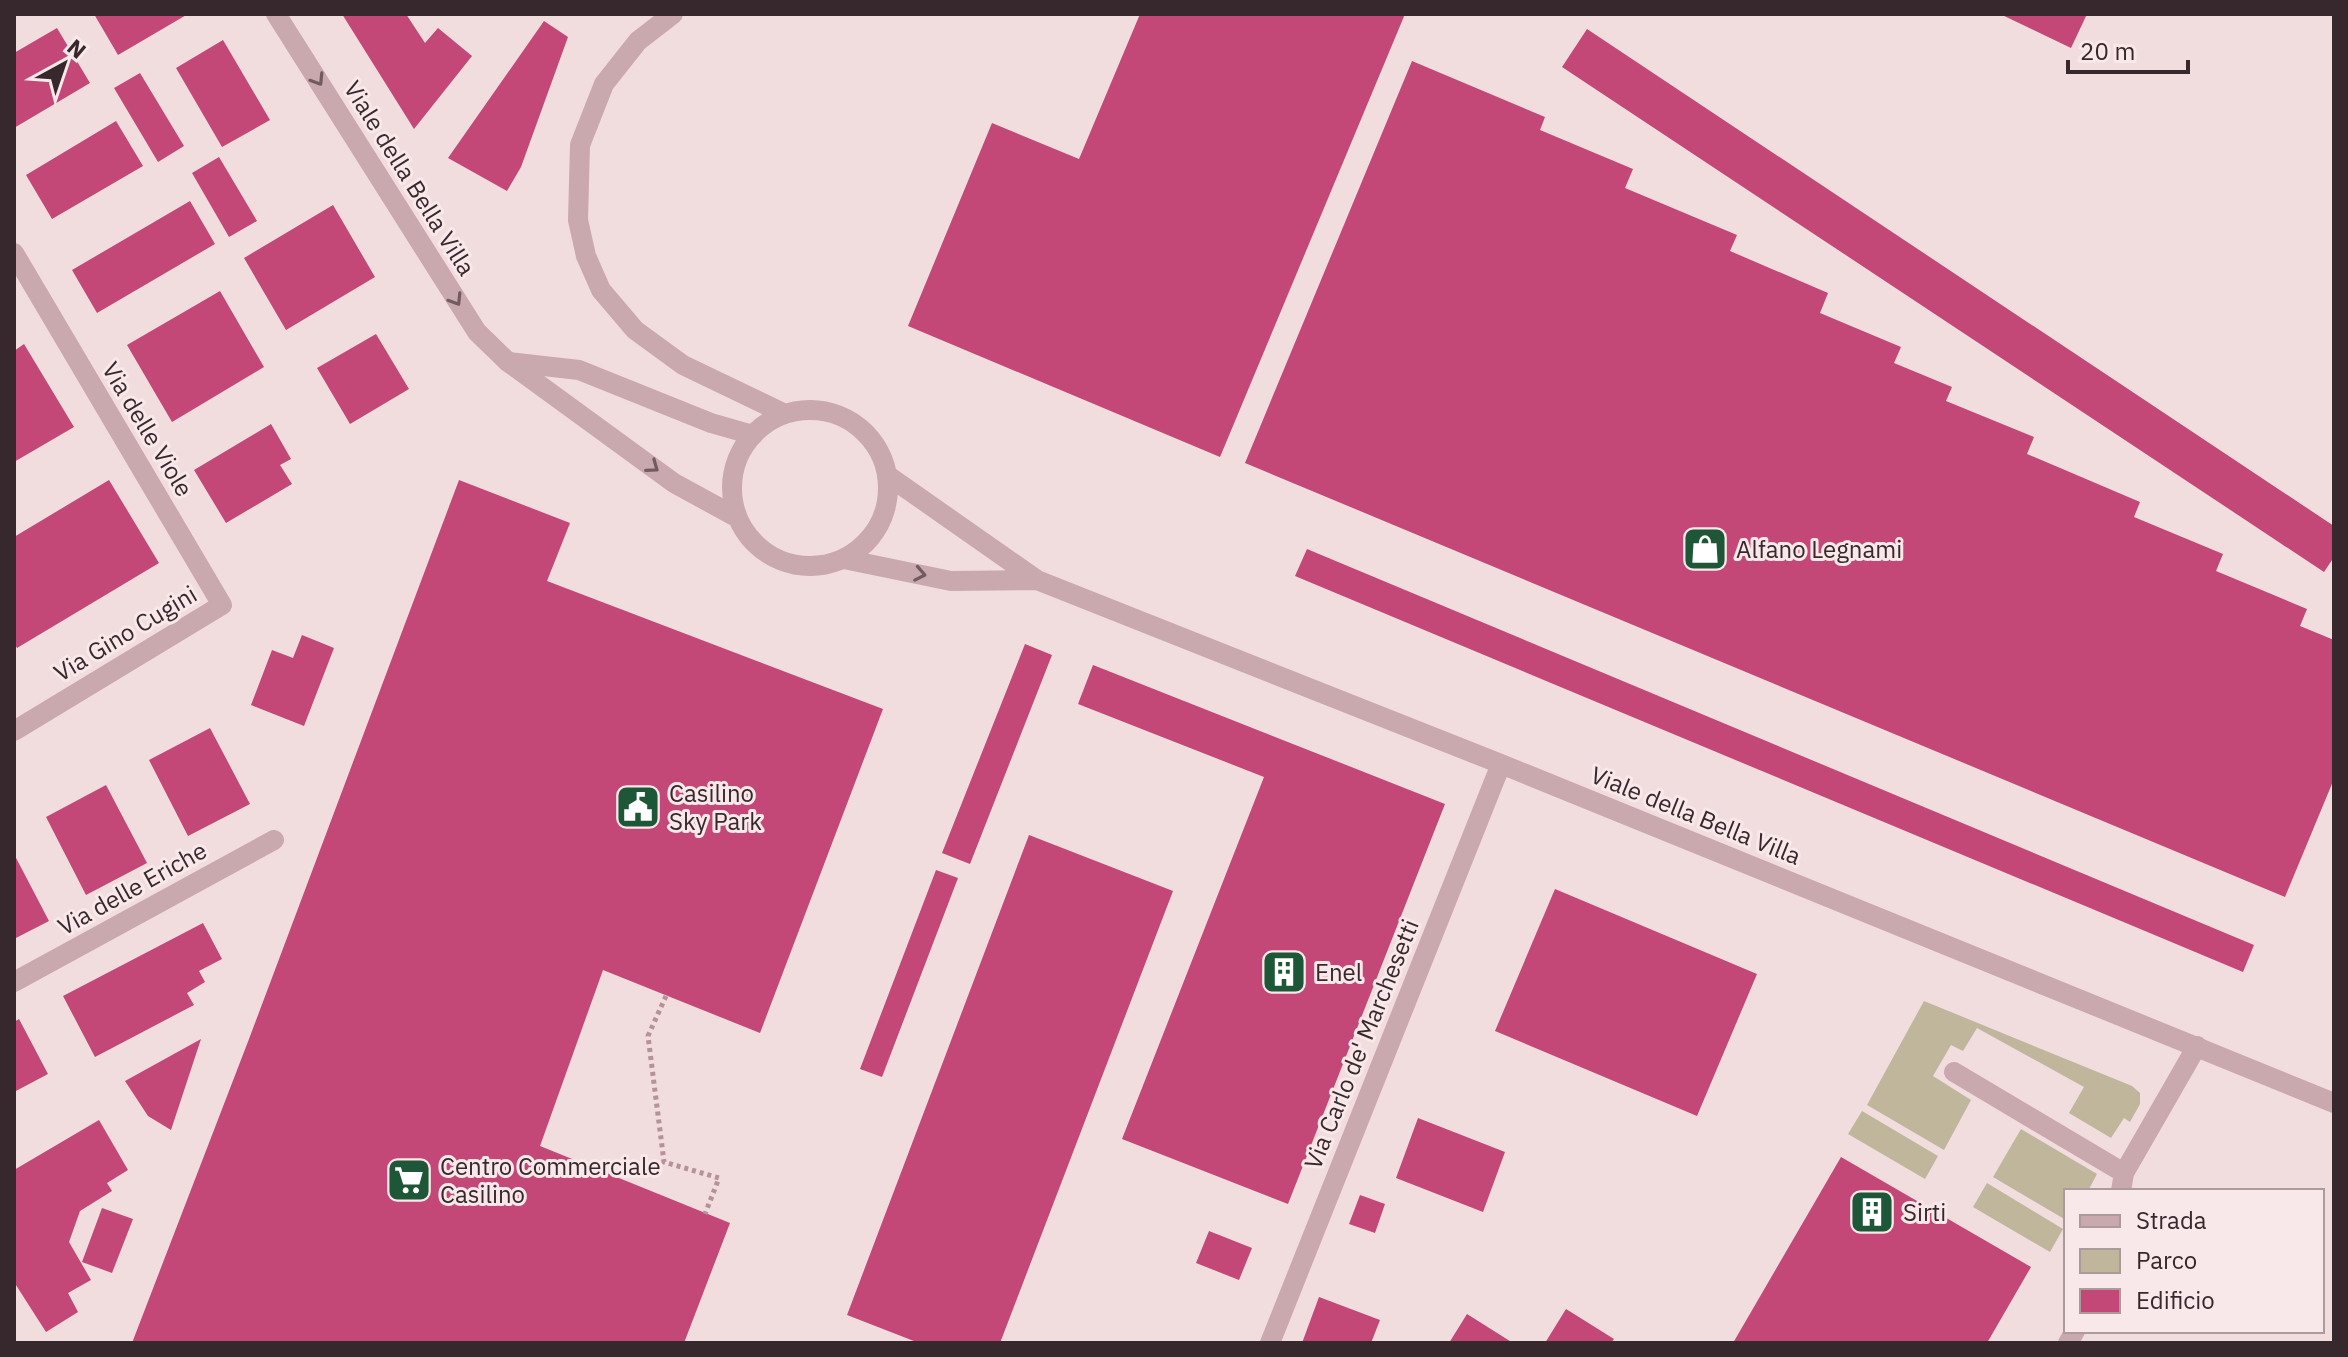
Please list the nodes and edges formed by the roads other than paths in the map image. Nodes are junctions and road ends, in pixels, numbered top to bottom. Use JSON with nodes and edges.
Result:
{"nodes":[{"id":1,"x":276,"y":14,"type":"edge"},
{"id":2,"x":673,"y":14,"type":"edge"},
{"id":3,"x":14,"y":253,"type":"edge"},
{"id":4,"x":22,"y":284,"type":"edge"},
{"id":5,"x":508,"y":362,"type":"junction"},
{"id":6,"x":785,"y":414,"type":"junction"},
{"id":7,"x":753,"y":435,"type":"junction"},
{"id":8,"x":887,"y":475,"type":"junction"},
{"id":9,"x":738,"y":518,"type":"junction"},
{"id":10,"x":844,"y":559,"type":"junction"},
{"id":11,"x":1037,"y":580,"type":"junction"},
{"id":12,"x":222,"y":605,"type":"joint"},
{"id":13,"x":14,"y":731,"type":"edge"},
{"id":14,"x":1501,"y":764,"type":"junction"},
{"id":15,"x":274,"y":840,"type":"dead end"},
{"id":16,"x":14,"y":982,"type":"edge"},
{"id":17,"x":2197,"y":1046,"type":"junction"},
{"id":18,"x":1954,"y":1072,"type":"dead end"},
{"id":19,"x":2334,"y":1103,"type":"edge"},
{"id":20,"x":2122,"y":1182,"type":"edge"},
{"id":21,"x":1270,"y":1343,"type":"edge"}],
"edges":[{"from":1,"to":5,"type":"street","name":"Viale della Bella Villa","one_way":true},
{"from":2,"to":6,"type":"street"},
{"from":3,"to":4,"type":"street","name":"Via delle Viole"},
{"from":4,"to":12,"type":"street","name":"Via delle Viole"},
{"from":5,"to":7,"type":"street"},
{"from":5,"to":9,"type":"street","name":"Viale della Bella Villa","one_way":true},
{"from":6,"to":7,"type":"street"},
{"from":6,"to":8,"type":"street","name":"Viale della Bella Villa"},
{"from":7,"to":9,"type":"street"},
{"from":8,"to":10,"type":"street"},
{"from":8,"to":11,"type":"street","name":"Viale della Bella Villa"},
{"from":9,"to":10,"type":"street","name":"Viale della Bella Villa"},
{"from":10,"to":11,"type":"street","name":"Viale della Bella Villa","one_way":true},
{"from":11,"to":14,"type":"street","name":"Viale della Bella Villa"},
{"from":12,"to":13,"type":"street","name":"Via Gino Cugini"},
{"from":14,"to":17,"type":"street","name":"Viale della Bella Villa"},
{"from":14,"to":21,"type":"street","name":"Via Carlo de' Marchesetti"},
{"from":15,"to":16,"type":"street","name":"Via delle Eriche"},
{"from":17,"to":19,"type":"street","name":"Viale della Bella Villa"},
{"from":17,"to":20,"type":"street"},
{"from":18,"to":20,"type":"street"}]}
